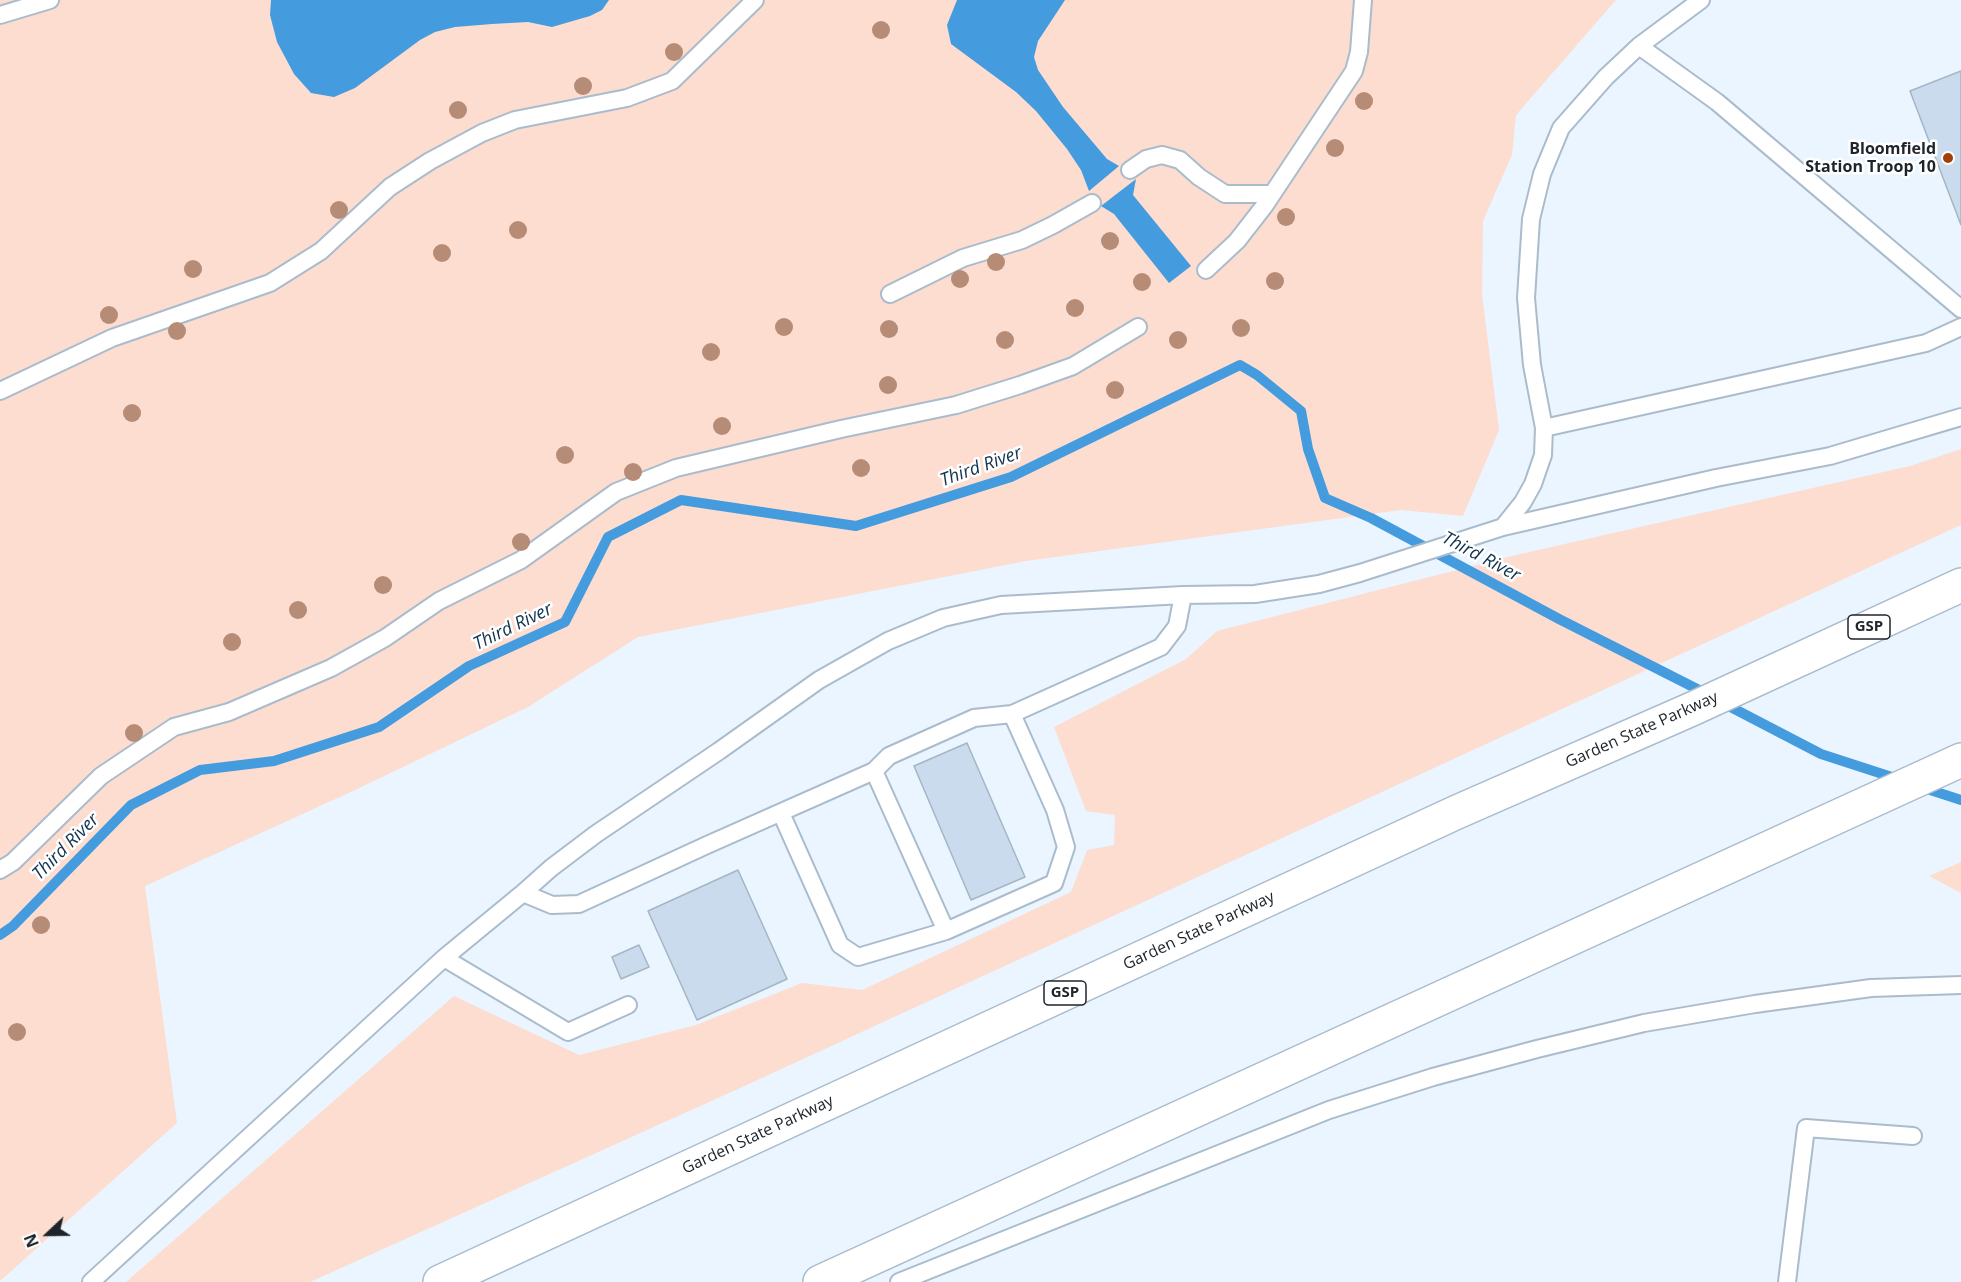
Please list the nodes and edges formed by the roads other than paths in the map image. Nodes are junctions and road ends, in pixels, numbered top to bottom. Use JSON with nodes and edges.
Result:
{"nodes":[{"id":1,"x":50,"y":0,"type":"edge"},
{"id":2,"x":755,"y":0,"type":"edge"},
{"id":3,"x":1363,"y":0,"type":"edge"},
{"id":4,"x":1701,"y":0,"type":"edge"},
{"id":5,"x":0,"y":15,"type":"edge"},
{"id":6,"x":1639,"y":46,"type":"junction"},
{"id":7,"x":1130,"y":170,"type":"dead end"},
{"id":8,"x":1272,"y":194,"type":"junction"},
{"id":9,"x":1092,"y":202,"type":"dead end"},
{"id":10,"x":1206,"y":270,"type":"dead end"},
{"id":11,"x":890,"y":294,"type":"dead end"},
{"id":12,"x":1961,"y":309,"type":"edge"},
{"id":13,"x":1138,"y":327,"type":"dead end"},
{"id":14,"x":1961,"y":327,"type":"edge"},
{"id":15,"x":0,"y":391,"type":"edge"},
{"id":16,"x":1961,"y":417,"type":"edge"},
{"id":17,"x":1544,"y":428,"type":"junction"},
{"id":18,"x":1503,"y":527,"type":"junction"},
{"id":19,"x":1961,"y":585,"type":"edge"},
{"id":20,"x":1183,"y":595,"type":"junction"},
{"id":21,"x":1012,"y":714,"type":"junction"},
{"id":22,"x":1958,"y":761,"type":"edge"},
{"id":23,"x":874,"y":771,"type":"junction"},
{"id":24,"x":781,"y":813,"type":"junction"},
{"id":25,"x":0,"y":870,"type":"edge"},
{"id":26,"x":523,"y":893,"type":"junction"},
{"id":27,"x":946,"y":931,"type":"junction"},
{"id":28,"x":444,"y":958,"type":"junction"},
{"id":29,"x":1961,"y":985,"type":"edge"},
{"id":30,"x":628,"y":1005,"type":"dead end"},
{"id":31,"x":1912,"y":1136,"type":"dead end"},
{"id":32,"x":91,"y":1282,"type":"edge"},
{"id":33,"x":440,"y":1282,"type":"edge"},
{"id":34,"x":820,"y":1282,"type":"edge"},
{"id":35,"x":899,"y":1282,"type":"edge"},
{"id":36,"x":1787,"y":1282,"type":"edge"}],
"edges":[{"from":1,"to":5,"type":"lane"},
{"from":2,"to":15,"type":"lane"},
{"from":3,"to":8,"type":"lane"},
{"from":4,"to":6,"type":"lane"},
{"from":6,"to":12,"type":"lane"},
{"from":6,"to":17,"type":"lane"},
{"from":7,"to":8,"type":"lane"},
{"from":8,"to":10,"type":"lane"},
{"from":9,"to":11,"type":"lane"},
{"from":13,"to":25,"type":"lane"},
{"from":14,"to":17,"type":"lane"},
{"from":16,"to":18,"type":"lane"},
{"from":17,"to":18,"type":"lane"},
{"from":18,"to":20,"type":"lane"},
{"from":19,"to":33,"type":"highway","name":"Garden State Parkway","number":"GSP"},
{"from":20,"to":21,"type":"lane"},
{"from":20,"to":26,"type":"lane"},
{"from":21,"to":23,"type":"lane"},
{"from":21,"to":27,"type":"lane"},
{"from":22,"to":34,"type":"highway"},
{"from":23,"to":24,"type":"lane"},
{"from":23,"to":27,"type":"lane"},
{"from":24,"to":26,"type":"lane"},
{"from":24,"to":27,"type":"lane"},
{"from":26,"to":28,"type":"lane"},
{"from":28,"to":30,"type":"lane"},
{"from":28,"to":32,"type":"lane"},
{"from":29,"to":35,"type":"lane"},
{"from":31,"to":36,"type":"lane"}]}
